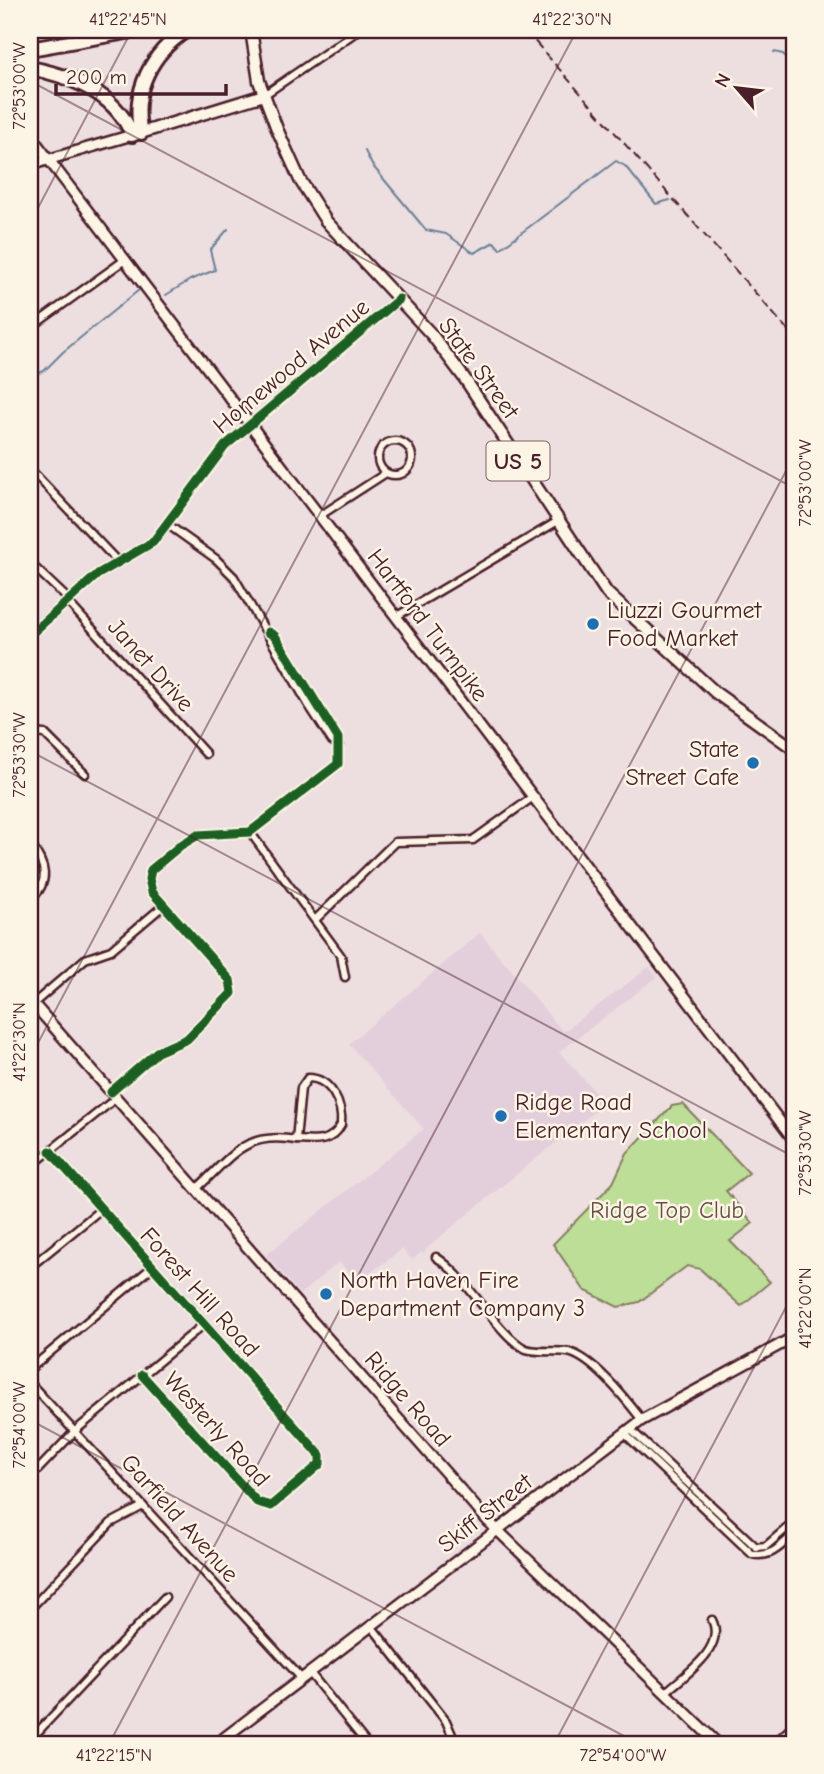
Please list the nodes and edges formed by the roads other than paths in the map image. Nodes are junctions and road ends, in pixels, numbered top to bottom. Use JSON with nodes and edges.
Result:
{"nodes":[{"id":1,"x":138,"y":30,"type":"edge"},
{"id":2,"x":187,"y":30,"type":"edge"},
{"id":3,"x":251,"y":30,"type":"edge"},
{"id":4,"x":359,"y":30,"type":"edge"},
{"id":5,"x":30,"y":48,"type":"edge"},
{"id":6,"x":30,"y":68,"type":"edge"},
{"id":7,"x":264,"y":95,"type":"junction"},
{"id":8,"x":136,"y":134,"type":"junction"},
{"id":9,"x":30,"y":135,"type":"edge"},
{"id":10,"x":49,"y":159,"type":"junction"},
{"id":11,"x":30,"y":165,"type":"edge"},
{"id":12,"x":126,"y":259,"type":"junction"},
{"id":13,"x":399,"y":299,"type":"junction"},
{"id":14,"x":30,"y":328,"type":"edge"},
{"id":15,"x":251,"y":423,"type":"junction"},
{"id":16,"x":30,"y":469,"type":"edge"},
{"id":17,"x":386,"y":472,"type":"junction"},
{"id":18,"x":321,"y":515,"type":"junction"},
{"id":19,"x":558,"y":521,"type":"junction"},
{"id":20,"x":167,"y":524,"type":"junction"},
{"id":21,"x":118,"y":562,"type":"junction"},
{"id":22,"x":30,"y":563,"type":"edge"},
{"id":23,"x":68,"y":600,"type":"junction"},
{"id":24,"x":397,"y":615,"type":"junction"},
{"id":25,"x":30,"y":635,"type":"edge"},
{"id":26,"x":30,"y":733,"type":"edge"},
{"id":27,"x":794,"y":749,"type":"edge"},
{"id":28,"x":206,"y":754,"type":"dead end"},
{"id":29,"x":85,"y":774,"type":"dead end"},
{"id":30,"x":533,"y":797,"type":"junction"},
{"id":31,"x":250,"y":832,"type":"junction"},
{"id":32,"x":30,"y":844,"type":"edge"},
{"id":33,"x":30,"y":861,"type":"edge"},
{"id":34,"x":36,"y":877,"type":"junction"},
{"id":35,"x":45,"y":879,"type":"junction"},
{"id":36,"x":30,"y":885,"type":"edge"},
{"id":37,"x":30,"y":900,"type":"edge"},
{"id":38,"x":163,"y":906,"type":"junction"},
{"id":39,"x":316,"y":919,"type":"junction"},
{"id":40,"x":345,"y":977,"type":"dead end"},
{"id":41,"x":32,"y":1002,"type":"edge"},
{"id":42,"x":113,"y":1095,"type":"junction"},
{"id":43,"x":296,"y":1140,"type":"junction"},
{"id":44,"x":794,"y":1140,"type":"edge"},
{"id":45,"x":50,"y":1151,"type":"junction"},
{"id":46,"x":30,"y":1167,"type":"edge"},
{"id":47,"x":196,"y":1189,"type":"junction"},
{"id":48,"x":100,"y":1210,"type":"junction"},
{"id":49,"x":436,"y":1257,"type":"dead end"},
{"id":50,"x":30,"y":1267,"type":"edge"},
{"id":51,"x":151,"y":1268,"type":"junction"},
{"id":52,"x":203,"y":1325,"type":"junction"},
{"id":53,"x":794,"y":1336,"type":"edge"},
{"id":54,"x":30,"y":1369,"type":"edge"},
{"id":55,"x":142,"y":1375,"type":"junction"},
{"id":56,"x":30,"y":1383,"type":"edge"},
{"id":57,"x":642,"y":1420,"type":"junction"},
{"id":58,"x":75,"y":1431,"type":"junction"},
{"id":59,"x":627,"y":1431,"type":"junction"},
{"id":60,"x":30,"y":1478,"type":"edge"},
{"id":61,"x":143,"y":1506,"type":"junction"},
{"id":62,"x":264,"y":1507,"type":"joint"},
{"id":63,"x":794,"y":1521,"type":"edge"},
{"id":64,"x":496,"y":1529,"type":"junction"},
{"id":65,"x":794,"y":1534,"type":"edge"},
{"id":66,"x":763,"y":1551,"type":"junction"},
{"id":67,"x":165,"y":1597,"type":"dead end"},
{"id":68,"x":30,"y":1609,"type":"edge"},
{"id":69,"x":712,"y":1620,"type":"dead end"},
{"id":70,"x":372,"y":1627,"type":"junction"},
{"id":71,"x":306,"y":1676,"type":"junction"},
{"id":72,"x":667,"y":1691,"type":"junction"},
{"id":73,"x":794,"y":1725,"type":"edge"},
{"id":74,"x":31,"y":1738,"type":"edge"},
{"id":75,"x":216,"y":1744,"type":"edge"},
{"id":76,"x":367,"y":1744,"type":"edge"},
{"id":77,"x":456,"y":1744,"type":"edge"},
{"id":78,"x":718,"y":1744,"type":"edge"},
{"id":79,"x":774,"y":1744,"type":"edge"}],
"edges":[{"from":1,"to":5,"type":"highway"},
{"from":2,"to":8,"type":"highway"},
{"from":3,"to":7,"type":"main road","name":"State Street","number":"US 5"},
{"from":4,"to":7,"type":"street"},
{"from":6,"to":8,"type":"highway"},
{"from":7,"to":8,"type":"main road"},
{"from":7,"to":13,"type":"main road","name":"State Street","number":"US 5"},
{"from":8,"to":10,"type":"main road"},
{"from":9,"to":10,"type":"main road","name":"Hartford Turnpike"},
{"from":10,"to":11,"type":"main road"},
{"from":10,"to":12,"type":"main road","name":"Hartford Turnpike"},
{"from":12,"to":14,"type":"street"},
{"from":12,"to":15,"type":"main road","name":"Hartford Turnpike"},
{"from":13,"to":15,"type":"street","name":"Homewood Avenue"},
{"from":13,"to":19,"type":"main road","name":"State Street","number":"US 5"},
{"from":15,"to":18,"type":"main road","name":"Hartford Turnpike"},
{"from":15,"to":20,"type":"street","name":"Homewood Avenue"},
{"from":16,"to":21,"type":"street"},
{"from":17,"to":17,"type":"street"},
{"from":17,"to":18,"type":"street"},
{"from":18,"to":24,"type":"main road","name":"Hartford Turnpike"},
{"from":19,"to":24,"type":"street"},
{"from":19,"to":27,"type":"main road","name":"State Street","number":"US 5"},
{"from":20,"to":21,"type":"street","name":"Homewood Avenue"},
{"from":20,"to":31,"type":"street"},
{"from":21,"to":23,"type":"street","name":"Homewood Avenue"},
{"from":22,"to":23,"type":"street","name":"Janet Drive"},
{"from":23,"to":25,"type":"street","name":"Homewood Avenue"},
{"from":23,"to":28,"type":"street","name":"Janet Drive"},
{"from":24,"to":30,"type":"main road","name":"Hartford Turnpike"},
{"from":26,"to":29,"type":"street"},
{"from":30,"to":39,"type":"street"},
{"from":30,"to":44,"type":"main road","name":"Hartford Turnpike"},
{"from":31,"to":38,"type":"street"},
{"from":31,"to":39,"type":"street"},
{"from":32,"to":35,"type":"street"},
{"from":33,"to":34,"type":"street"},
{"from":34,"to":35,"type":"street"},
{"from":34,"to":36,"type":"street"},
{"from":35,"to":37,"type":"street"},
{"from":38,"to":41,"type":"street"},
{"from":38,"to":42,"type":"street"},
{"from":39,"to":40,"type":"street"},
{"from":41,"to":42,"type":"main road","name":"Ridge Road"},
{"from":42,"to":45,"type":"street"},
{"from":42,"to":47,"type":"main road","name":"Ridge Road"},
{"from":43,"to":43,"type":"street"},
{"from":43,"to":47,"type":"street"},
{"from":45,"to":46,"type":"street"},
{"from":45,"to":48,"type":"street","name":"Forest Hill Road"},
{"from":47,"to":64,"type":"main road","name":"Ridge Road"},
{"from":48,"to":50,"type":"street"},
{"from":48,"to":51,"type":"street","name":"Forest Hill Road"},
{"from":49,"to":57,"type":"street"},
{"from":51,"to":52,"type":"street","name":"Forest Hill Road"},
{"from":51,"to":54,"type":"street"},
{"from":52,"to":55,"type":"street"},
{"from":52,"to":62,"type":"street","name":"Forest Hill Road"},
{"from":53,"to":57,"type":"main road","name":"Skiff Street"},
{"from":55,"to":58,"type":"street"},
{"from":55,"to":62,"type":"street","name":"Westerly Road"},
{"from":56,"to":58,"type":"street","name":"Garfield Avenue"},
{"from":57,"to":59,"type":"main road","name":"Skiff Street"},
{"from":58,"to":60,"type":"street"},
{"from":58,"to":61,"type":"street","name":"Garfield Avenue"},
{"from":59,"to":64,"type":"main road","name":"Skiff Street"},
{"from":59,"to":66,"type":"street"},
{"from":61,"to":68,"type":"street"},
{"from":61,"to":71,"type":"street","name":"Garfield Avenue"},
{"from":63,"to":66,"type":"street"},
{"from":64,"to":70,"type":"main road","name":"Skiff Street"},
{"from":64,"to":72,"type":"main road","name":"Ridge Road"},
{"from":65,"to":66,"type":"street"},
{"from":67,"to":74,"type":"street"},
{"from":69,"to":72,"type":"street"},
{"from":70,"to":71,"type":"main road","name":"Skiff Street"},
{"from":70,"to":77,"type":"street"},
{"from":71,"to":75,"type":"main road","name":"Skiff Street"},
{"from":71,"to":76,"type":"street","name":"Garfield Avenue"},
{"from":72,"to":78,"type":"main road","name":"Ridge Road"},
{"from":73,"to":79,"type":"street"}]}
